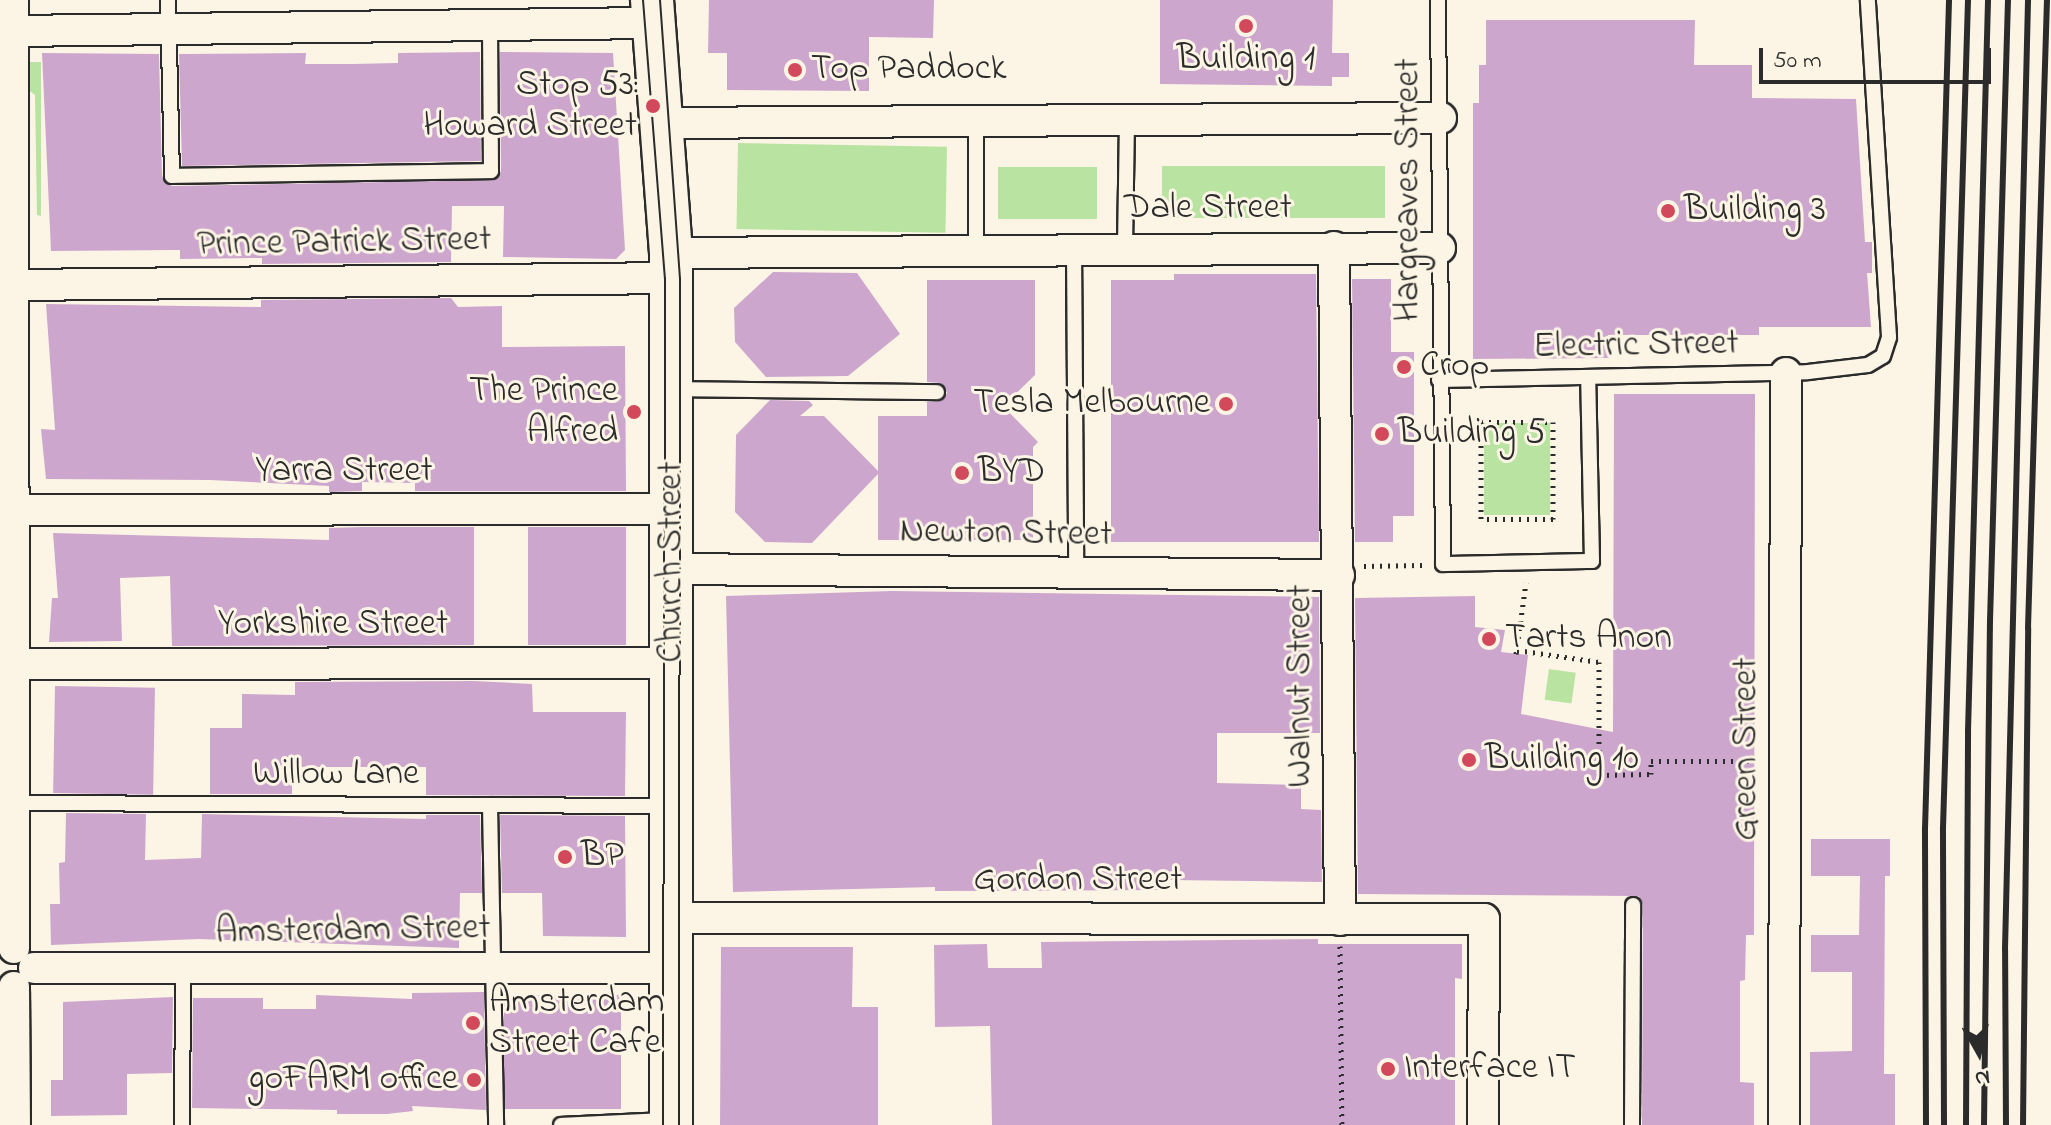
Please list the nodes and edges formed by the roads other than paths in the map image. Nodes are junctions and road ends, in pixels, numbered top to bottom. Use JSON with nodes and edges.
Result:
{"nodes":[{"id":1,"x":13,"y":0,"type":"edge"},
{"id":2,"x":1438,"y":0,"type":"edge"},
{"id":3,"x":1868,"y":0,"type":"edge"},
{"id":4,"x":652,"y":11,"type":"edge"},
{"id":5,"x":168,"y":15,"type":"edge"},
{"id":6,"x":490,"y":27,"type":"junction"},
{"id":7,"x":13,"y":31,"type":"junction"},
{"id":8,"x":1441,"y":118,"type":"junction"},
{"id":9,"x":976,"y":121,"type":"junction"},
{"id":10,"x":1127,"y":121,"type":"junction"},
{"id":11,"x":661,"y":123,"type":"junction"},
{"id":12,"x":976,"y":247,"type":"junction"},
{"id":13,"x":1074,"y":247,"type":"junction"},
{"id":14,"x":1125,"y":247,"type":"junction"},
{"id":15,"x":1334,"y":247,"type":"junction"},
{"id":16,"x":1440,"y":248,"type":"junction"},
{"id":17,"x":671,"y":266,"type":"junction"},
{"id":18,"x":17,"y":285,"type":"junction"},
{"id":19,"x":1786,"y":373,"type":"junction"},
{"id":20,"x":1588,"y":377,"type":"junction"},
{"id":21,"x":1439,"y":380,"type":"junction"},
{"id":22,"x":672,"y":389,"type":"junction"},
{"id":23,"x":937,"y":392,"type":"dead end"},
{"id":24,"x":673,"y":509,"type":"junction"},
{"id":25,"x":16,"y":510,"type":"junction"},
{"id":26,"x":672,"y":569,"type":"junction"},
{"id":27,"x":1339,"y":571,"type":"junction"},
{"id":28,"x":1076,"y":572,"type":"junction"},
{"id":29,"x":6,"y":658,"type":"edge"},
{"id":30,"x":671,"y":663,"type":"junction"},
{"id":31,"x":6,"y":804,"type":"edge"},
{"id":32,"x":490,"y":805,"type":"junction"},
{"id":33,"x":672,"y":806,"type":"junction"},
{"id":34,"x":1633,"y":905,"type":"dead end"},
{"id":35,"x":672,"y":918,"type":"junction"},
{"id":36,"x":1340,"y":920,"type":"junction"},
{"id":37,"x":493,"y":967,"type":"junction"},
{"id":38,"x":12,"y":968,"type":"edge"},
{"id":39,"x":672,"y":968,"type":"junction"},
{"id":40,"x":183,"y":971,"type":"junction"},
{"id":41,"x":671,"y":1123,"type":"edge"},
{"id":42,"x":15,"y":1125,"type":"edge"},
{"id":43,"x":182,"y":1125,"type":"edge"},
{"id":44,"x":496,"y":1125,"type":"edge"},
{"id":45,"x":561,"y":1125,"type":"edge"},
{"id":46,"x":1483,"y":1125,"type":"edge"},
{"id":47,"x":1632,"y":1125,"type":"edge"},
{"id":48,"x":1784,"y":1125,"type":"edge"}],
"edges":[{"from":1,"to":7,"type":"street"},
{"from":2,"to":8,"type":"lane","name":"Hargreaves Street"},
{"from":3,"to":19,"type":"lane","name":"Electric Street"},
{"from":4,"to":6,"type":"street"},
{"from":4,"to":11,"type":"main road","name":"Church Street"},
{"from":5,"to":6,"type":"street"},
{"from":5,"to":6,"type":"lane"},
{"from":5,"to":7,"type":"street"},
{"from":7,"to":18,"type":"street"},
{"from":8,"to":10,"type":"street"},
{"from":8,"to":16,"type":"lane","name":"Hargreaves Street"},
{"from":9,"to":10,"type":"street"},
{"from":9,"to":11,"type":"street"},
{"from":9,"to":12,"type":"lane"},
{"from":10,"to":14,"type":"lane"},
{"from":11,"to":17,"type":"main road","name":"Church Street"},
{"from":12,"to":13,"type":"street","name":"Dale Street"},
{"from":12,"to":17,"type":"street","name":"Dale Street"},
{"from":13,"to":14,"type":"street","name":"Dale Street"},
{"from":13,"to":28,"type":"lane"},
{"from":14,"to":15,"type":"street","name":"Dale Street"},
{"from":15,"to":16,"type":"street","name":"Dale Street"},
{"from":15,"to":27,"type":"street","name":"Walnut Street"},
{"from":16,"to":21,"type":"lane","name":"Hargreaves Street"},
{"from":17,"to":18,"type":"street","name":"Prince Patrick Street"},
{"from":17,"to":22,"type":"main road","name":"Church Street"},
{"from":18,"to":25,"type":"street"},
{"from":19,"to":20,"type":"lane","name":"Electric Street"},
{"from":19,"to":48,"type":"street","name":"Green Street"},
{"from":20,"to":21,"type":"lane","name":"Electric Street"},
{"from":20,"to":21,"type":"lane","name":"Hargreaves Street"},
{"from":22,"to":23,"type":"lane"},
{"from":22,"to":24,"type":"main road","name":"Church Street"},
{"from":24,"to":25,"type":"street","name":"Yarra Street"},
{"from":24,"to":26,"type":"main road","name":"Church Street"},
{"from":25,"to":29,"type":"street"},
{"from":26,"to":28,"type":"street","name":"Newton Street"},
{"from":26,"to":30,"type":"main road","name":"Church Street"},
{"from":27,"to":28,"type":"street","name":"Newton Street"},
{"from":27,"to":36,"type":"street","name":"Walnut Street"},
{"from":29,"to":30,"type":"street","name":"Yorkshire Street"},
{"from":29,"to":31,"type":"street"},
{"from":30,"to":33,"type":"main road","name":"Church Street"},
{"from":31,"to":32,"type":"lane","name":"Willow Lane"},
{"from":31,"to":38,"type":"street"},
{"from":32,"to":33,"type":"lane","name":"Willow Lane"},
{"from":32,"to":37,"type":"lane"},
{"from":33,"to":35,"type":"main road","name":"Church Street"},
{"from":34,"to":47,"type":"lane"},
{"from":35,"to":36,"type":"street","name":"Gordon Street"},
{"from":35,"to":39,"type":"main road","name":"Church Street"},
{"from":36,"to":46,"type":"street","name":"Gordon Street"},
{"from":37,"to":39,"type":"street","name":"Amsterdam Street"},
{"from":37,"to":40,"type":"street","name":"Amsterdam Street"},
{"from":37,"to":44,"type":"lane"},
{"from":38,"to":40,"type":"street","name":"Amsterdam Street"},
{"from":38,"to":42,"type":"street"},
{"from":39,"to":41,"type":"main road","name":"Church Street"},
{"from":40,"to":43,"type":"lane"},
{"from":41,"to":45,"type":"lane"}]}
